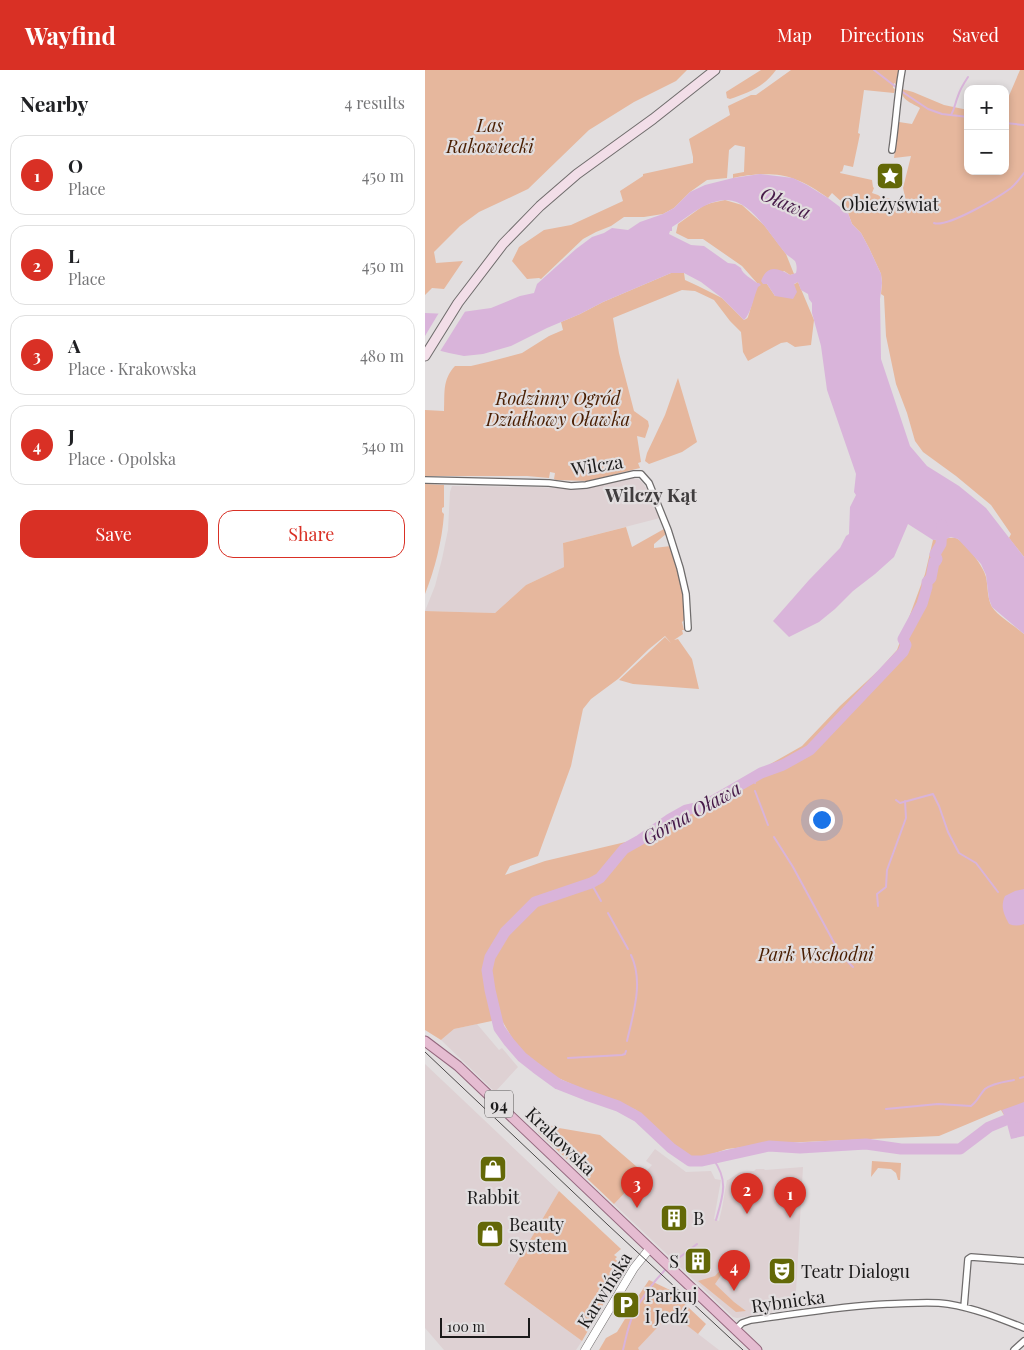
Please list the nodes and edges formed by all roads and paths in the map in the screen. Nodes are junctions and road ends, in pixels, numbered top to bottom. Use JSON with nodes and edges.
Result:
{"nodes":[{"id":1,"x":715,"y":70,"type":"edge"},
{"id":2,"x":902,"y":70,"type":"edge"},
{"id":3,"x":892,"y":150,"type":"dead end"},
{"id":4,"x":425,"y":356,"type":"edge"},
{"id":5,"x":425,"y":480,"type":"edge"},
{"id":6,"x":688,"y":628,"type":"dead end"},
{"id":7,"x":425,"y":1041,"type":"edge"},
{"id":8,"x":650,"y":1248,"type":"junction"},
{"id":9,"x":1024,"y":1261,"type":"edge"},
{"id":10,"x":963,"y":1307,"type":"junction"},
{"id":11,"x":1024,"y":1328,"type":"edge"},
{"id":12,"x":735,"y":1329,"type":"junction"},
{"id":13,"x":1024,"y":1342,"type":"edge"},
{"id":14,"x":585,"y":1350,"type":"edge"},
{"id":15,"x":757,"y":1350,"type":"edge"},
{"id":16,"x":1014,"y":1350,"type":"edge"}],
"edges":[{"from":1,"to":4,"type":"main road"},
{"from":2,"to":3,"type":"street"},
{"from":5,"to":6,"type":"street","name":"Wilcza"},
{"from":7,"to":8,"type":"main road","name":"Krakowska","number":"94"},
{"from":8,"to":12,"type":"main road","number":"94"},
{"from":8,"to":14,"type":"street","name":"Karwińska"},
{"from":9,"to":10,"type":"street"},
{"from":10,"to":11,"type":"street","name":"Rybnicka"},
{"from":10,"to":12,"type":"street","name":"Rybnicka"},
{"from":12,"to":15,"type":"main road","number":"94"},
{"from":13,"to":16,"type":"street"}]}
